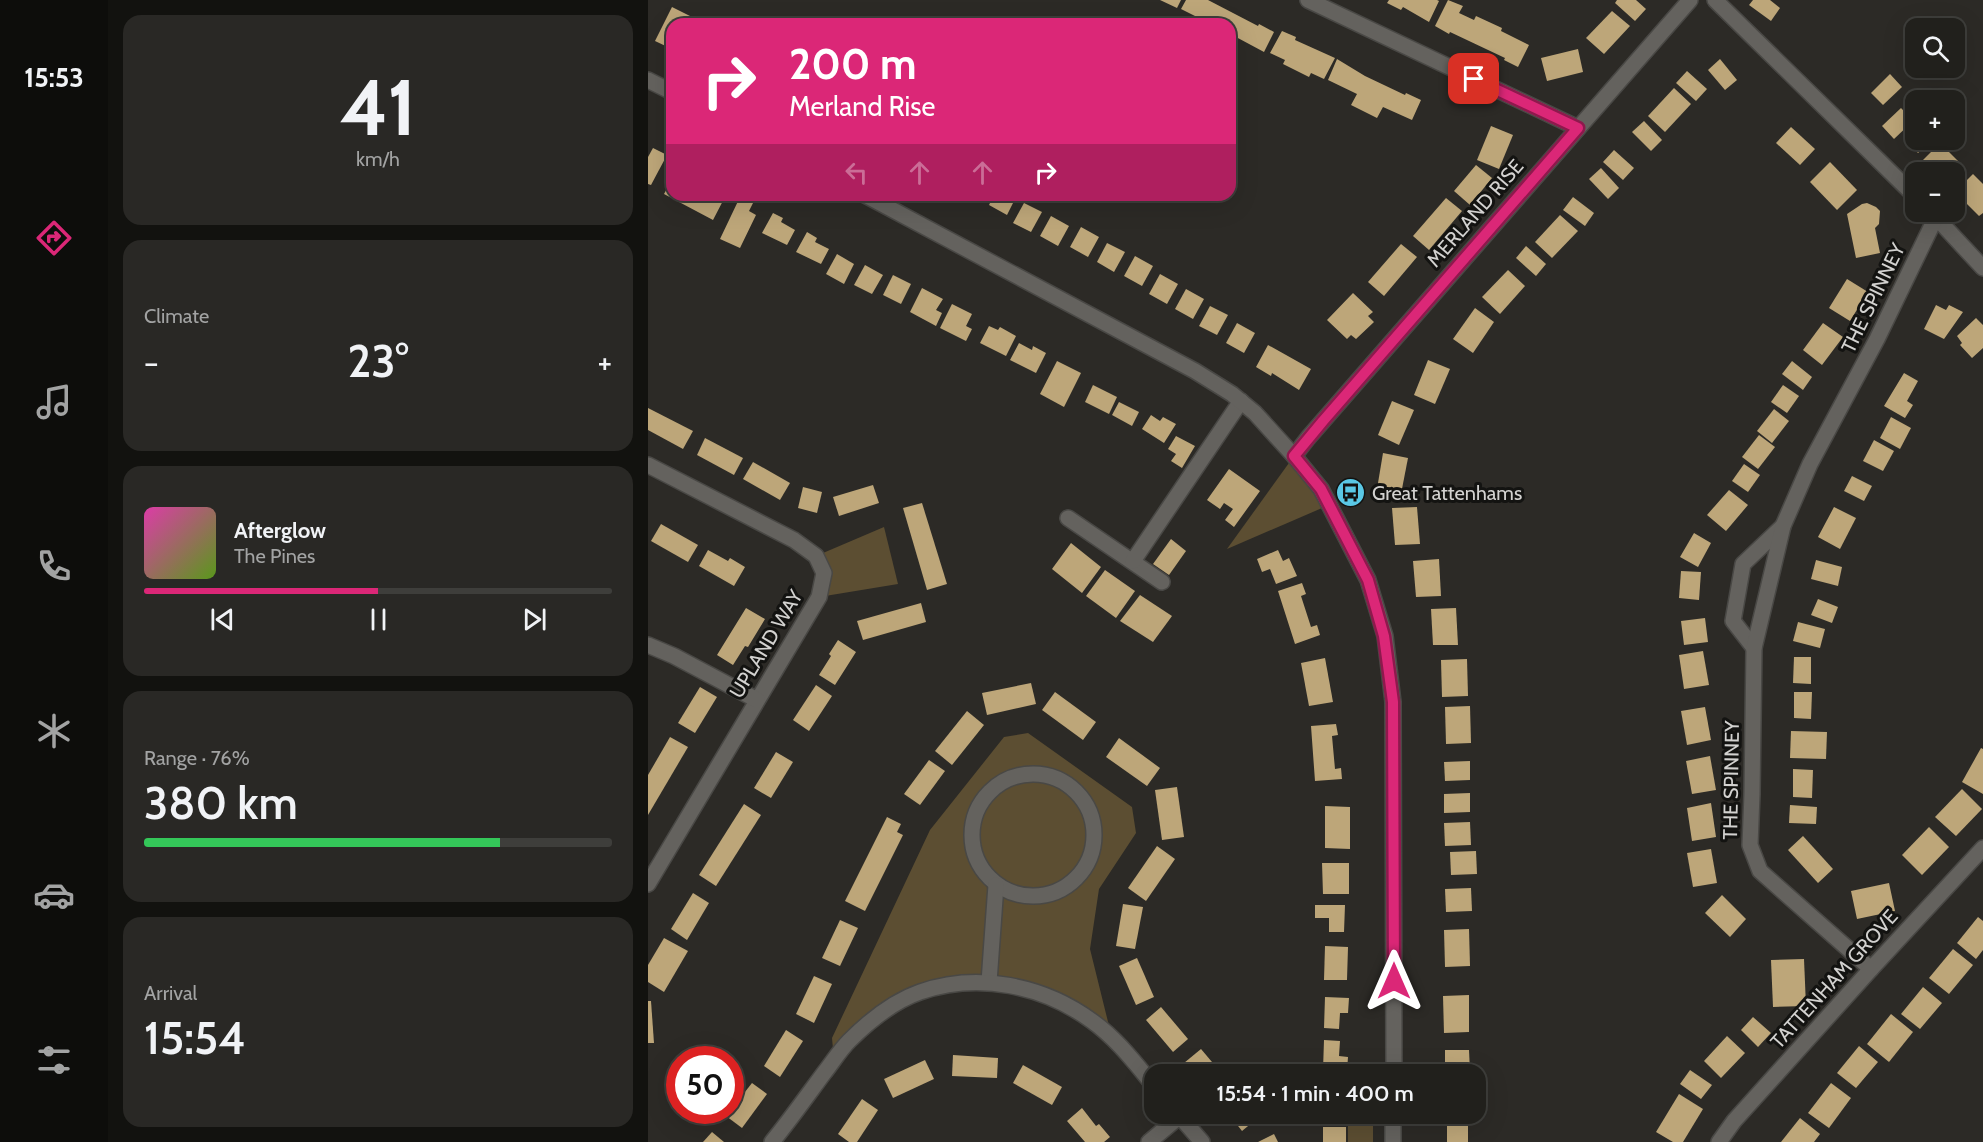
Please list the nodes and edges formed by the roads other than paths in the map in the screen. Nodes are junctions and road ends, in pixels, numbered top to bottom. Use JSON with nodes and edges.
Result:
{"nodes":[{"id":1,"x":1308,"y":0,"type":"edge"},
{"id":2,"x":1690,"y":0,"type":"edge"},
{"id":3,"x":1715,"y":0,"type":"edge"},
{"id":4,"x":648,"y":80,"type":"edge"},
{"id":5,"x":666,"y":89,"type":"edge"},
{"id":6,"x":1578,"y":128,"type":"junction"},
{"id":7,"x":1905,"y":185,"type":"edge"},
{"id":8,"x":876,"y":201,"type":"edge"},
{"id":9,"x":1929,"y":222,"type":"edge"},
{"id":10,"x":1940,"y":222,"type":"edge"},
{"id":11,"x":1983,"y":268,"type":"edge"},
{"id":12,"x":1241,"y":401,"type":"junction"},
{"id":13,"x":1294,"y":456,"type":"junction"},
{"id":14,"x":648,"y":465,"type":"edge"},
{"id":15,"x":1068,"y":518,"type":"dead end"},
{"id":16,"x":1783,"y":526,"type":"junction"},
{"id":17,"x":1133,"y":561,"type":"junction"},
{"id":18,"x":1162,"y":582,"type":"dead end"},
{"id":19,"x":648,"y":645,"type":"edge"},
{"id":20,"x":1754,"y":648,"type":"junction"},
{"id":21,"x":757,"y":700,"type":"junction"},
{"id":22,"x":1983,"y":848,"type":"edge"},
{"id":23,"x":648,"y":884,"type":"edge"},
{"id":24,"x":996,"y":885,"type":"junction"},
{"id":25,"x":1870,"y":969,"type":"junction"},
{"id":26,"x":989,"y":982,"type":"junction"},
{"id":27,"x":1394,"y":1064,"type":"edge"},
{"id":28,"x":1144,"y":1074,"type":"edge"},
{"id":29,"x":1168,"y":1124,"type":"edge"},
{"id":30,"x":1187,"y":1124,"type":"edge"},
{"id":31,"x":1393,"y":1124,"type":"edge"},
{"id":32,"x":772,"y":1142,"type":"edge"},
{"id":33,"x":1149,"y":1142,"type":"edge"},
{"id":34,"x":1202,"y":1142,"type":"edge"},
{"id":35,"x":1393,"y":1142,"type":"edge"},
{"id":36,"x":1719,"y":1142,"type":"edge"}],
"edges":[{"from":1,"to":6,"type":"street"},
{"from":2,"to":6,"type":"street","name":"MERLAND RISE"},
{"from":3,"to":7,"type":"street"},
{"from":4,"to":5,"type":"street"},
{"from":6,"to":13,"type":"street","name":"MERLAND RISE"},
{"from":8,"to":12,"type":"street"},
{"from":9,"to":16,"type":"street","name":"THE SPINNEY"},
{"from":10,"to":11,"type":"street"},
{"from":12,"to":13,"type":"street"},
{"from":12,"to":17,"type":"street"},
{"from":13,"to":27,"type":"street"},
{"from":14,"to":21,"type":"street","name":"UPLAND WAY"},
{"from":15,"to":17,"type":"street"},
{"from":16,"to":20,"type":"street","name":"THE SPINNEY"},
{"from":16,"to":20,"type":"street","name":"THE SPINNEY"},
{"from":17,"to":18,"type":"street"},
{"from":19,"to":21,"type":"street"},
{"from":20,"to":25,"type":"street","name":"THE SPINNEY"},
{"from":21,"to":23,"type":"street","name":"UPLAND WAY"},
{"from":22,"to":25,"type":"street","name":"TATTENHAM GROVE"},
{"from":24,"to":24,"type":"street"},
{"from":24,"to":26,"type":"street"},
{"from":25,"to":36,"type":"street","name":"TATTENHAM GROVE"},
{"from":26,"to":28,"type":"street"},
{"from":26,"to":32,"type":"street"},
{"from":29,"to":33,"type":"street"},
{"from":30,"to":34,"type":"street"},
{"from":31,"to":35,"type":"street"}]}
